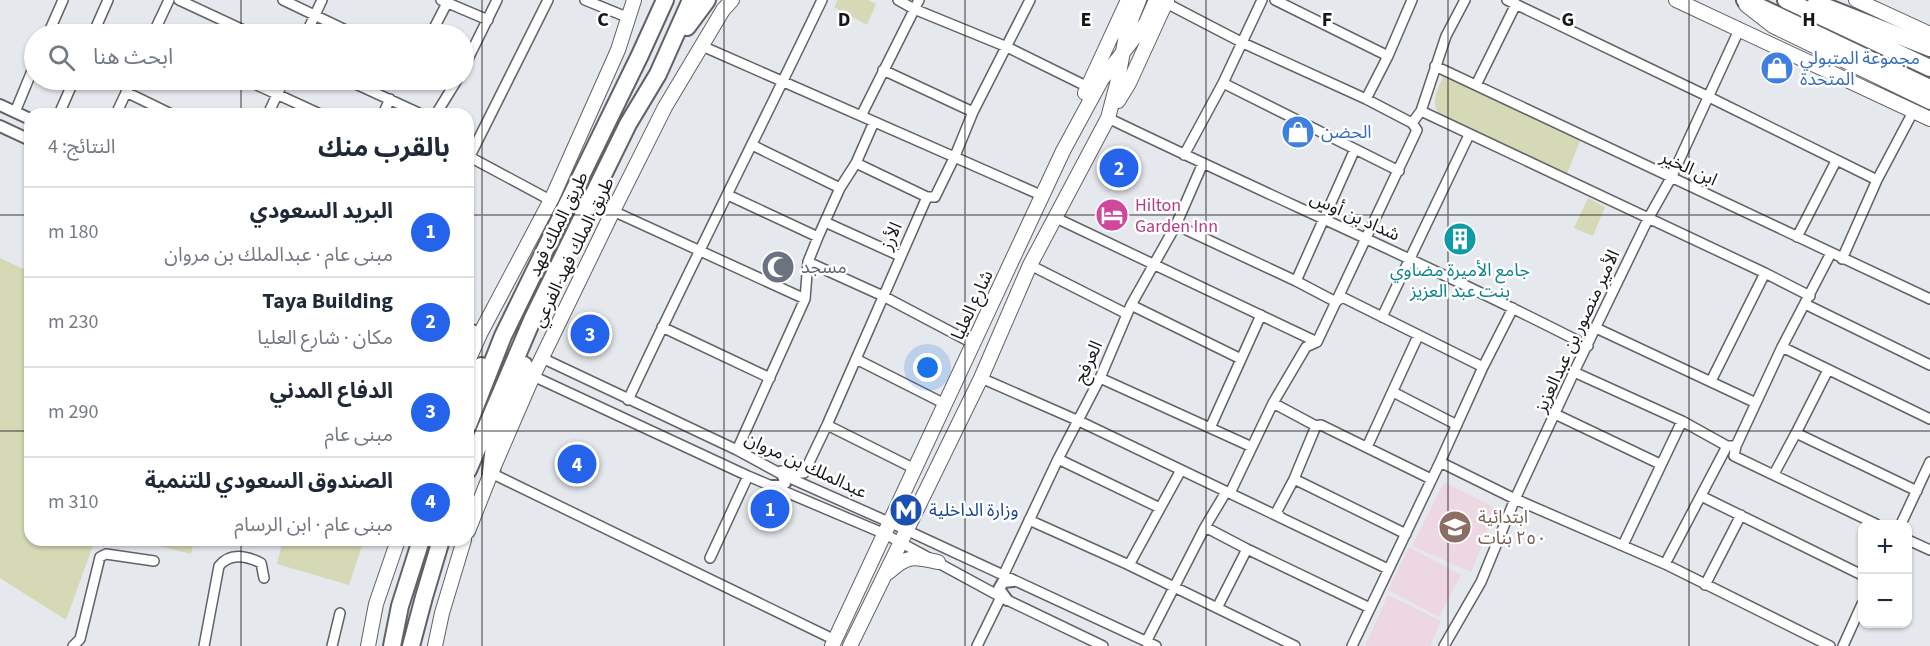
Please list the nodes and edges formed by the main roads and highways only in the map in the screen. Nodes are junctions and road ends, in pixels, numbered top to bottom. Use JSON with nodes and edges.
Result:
{"nodes":[{"id":1,"x":634,"y":0,"type":"edge"},
{"id":2,"x":657,"y":0,"type":"edge"},
{"id":3,"x":665,"y":0,"type":"edge"},
{"id":4,"x":692,"y":0,"type":"edge"},
{"id":5,"x":707,"y":0,"type":"edge"},
{"id":6,"x":732,"y":0,"type":"edge"},
{"id":7,"x":1128,"y":0,"type":"edge"},
{"id":8,"x":1139,"y":0,"type":"edge"},
{"id":9,"x":1676,"y":0,"type":"edge"},
{"id":10,"x":1739,"y":0,"type":"edge"},
{"id":11,"x":1744,"y":0,"type":"edge"},
{"id":12,"x":1786,"y":0,"type":"edge"},
{"id":13,"x":1808,"y":0,"type":"edge"},
{"id":14,"x":1856,"y":0,"type":"edge"},
{"id":15,"x":1163,"y":1,"type":"edge"},
{"id":16,"x":1930,"y":34,"type":"edge"},
{"id":17,"x":1930,"y":48,"type":"edge"},
{"id":18,"x":1124,"y":50,"type":"junction"},
{"id":19,"x":640,"y":55,"type":"junction"},
{"id":20,"x":1930,"y":68,"type":"edge"},
{"id":21,"x":658,"y":74,"type":"junction"},
{"id":22,"x":1930,"y":88,"type":"edge"},
{"id":23,"x":1930,"y":102,"type":"edge"},
{"id":24,"x":1108,"y":118,"type":"junction"},
{"id":25,"x":1930,"y":119,"type":"edge"},
{"id":26,"x":1063,"y":151,"type":"junction"},
{"id":27,"x":533,"y":318,"type":"junction"},
{"id":28,"x":474,"y":331,"type":"edge"},
{"id":29,"x":502,"y":336,"type":"junction"},
{"id":30,"x":474,"y":381,"type":"edge"},
{"id":31,"x":474,"y":409,"type":"edge"},
{"id":32,"x":474,"y":456,"type":"edge"},
{"id":33,"x":490,"y":473,"type":"junction"},
{"id":34,"x":474,"y":515,"type":"edge"},
{"id":35,"x":396,"y":546,"type":"edge"},
{"id":36,"x":419,"y":546,"type":"edge"},
{"id":37,"x":439,"y":546,"type":"edge"},
{"id":38,"x":462,"y":546,"type":"edge"},
{"id":39,"x":938,"y":562,"type":"road end"},
{"id":40,"x":884,"y":577,"type":"junction"},
{"id":41,"x":834,"y":643,"type":"edge"},
{"id":42,"x":368,"y":646,"type":"edge"},
{"id":43,"x":392,"y":646,"type":"edge"},
{"id":44,"x":411,"y":646,"type":"edge"},
{"id":45,"x":435,"y":646,"type":"edge"},
{"id":46,"x":850,"y":646,"type":"edge"}],
"edges":[{"from":1,"to":28,"type":"main road"},
{"from":2,"to":19,"type":"highway"},
{"from":3,"to":19,"type":"highway","name":"طريق الملك فهد"},
{"from":4,"to":21,"type":"highway","name":"طريق الملك فهد"},
{"from":5,"to":21,"type":"highway"},
{"from":6,"to":33,"type":"main road","name":"طريق الملك فهد الفرعي"},
{"from":7,"to":26,"type":"main road"},
{"from":8,"to":18,"type":"main road","name":"شارع العليا"},
{"from":9,"to":25,"type":"main road"},
{"from":10,"to":23,"type":"main road"},
{"from":11,"to":22,"type":"highway"},
{"from":12,"to":20,"type":"highway"},
{"from":13,"to":17,"type":"highway"},
{"from":14,"to":16,"type":"main road"},
{"from":15,"to":18,"type":"main road","name":"شارع العليا"},
{"from":15,"to":24,"type":"main road"},
{"from":18,"to":24,"type":"main road","name":"شارع العليا"},
{"from":18,"to":26,"type":"main road","name":"شارع العليا"},
{"from":19,"to":29,"type":"highway","name":"طريق الملك فهد"},
{"from":21,"to":27,"type":"highway","name":"طريق الملك فهد"},
{"from":24,"to":40,"type":"main road","name":"شارع العليا"},
{"from":26,"to":41,"type":"main road","name":"شارع العليا"},
{"from":27,"to":32,"type":"highway","name":"طريق الملك فهد"},
{"from":27,"to":33,"type":"highway"},
{"from":29,"to":30,"type":"highway"},
{"from":29,"to":31,"type":"highway","name":"طريق الملك فهد"},
{"from":33,"to":34,"type":"main road","name":"طريق الملك فهد الفرعي"},
{"from":35,"to":42,"type":"main road"},
{"from":36,"to":43,"type":"highway"},
{"from":37,"to":44,"type":"highway"},
{"from":38,"to":45,"type":"main road"},
{"from":39,"to":40,"type":"main road"},
{"from":40,"to":46,"type":"main road","name":"شارع العليا"}]}
